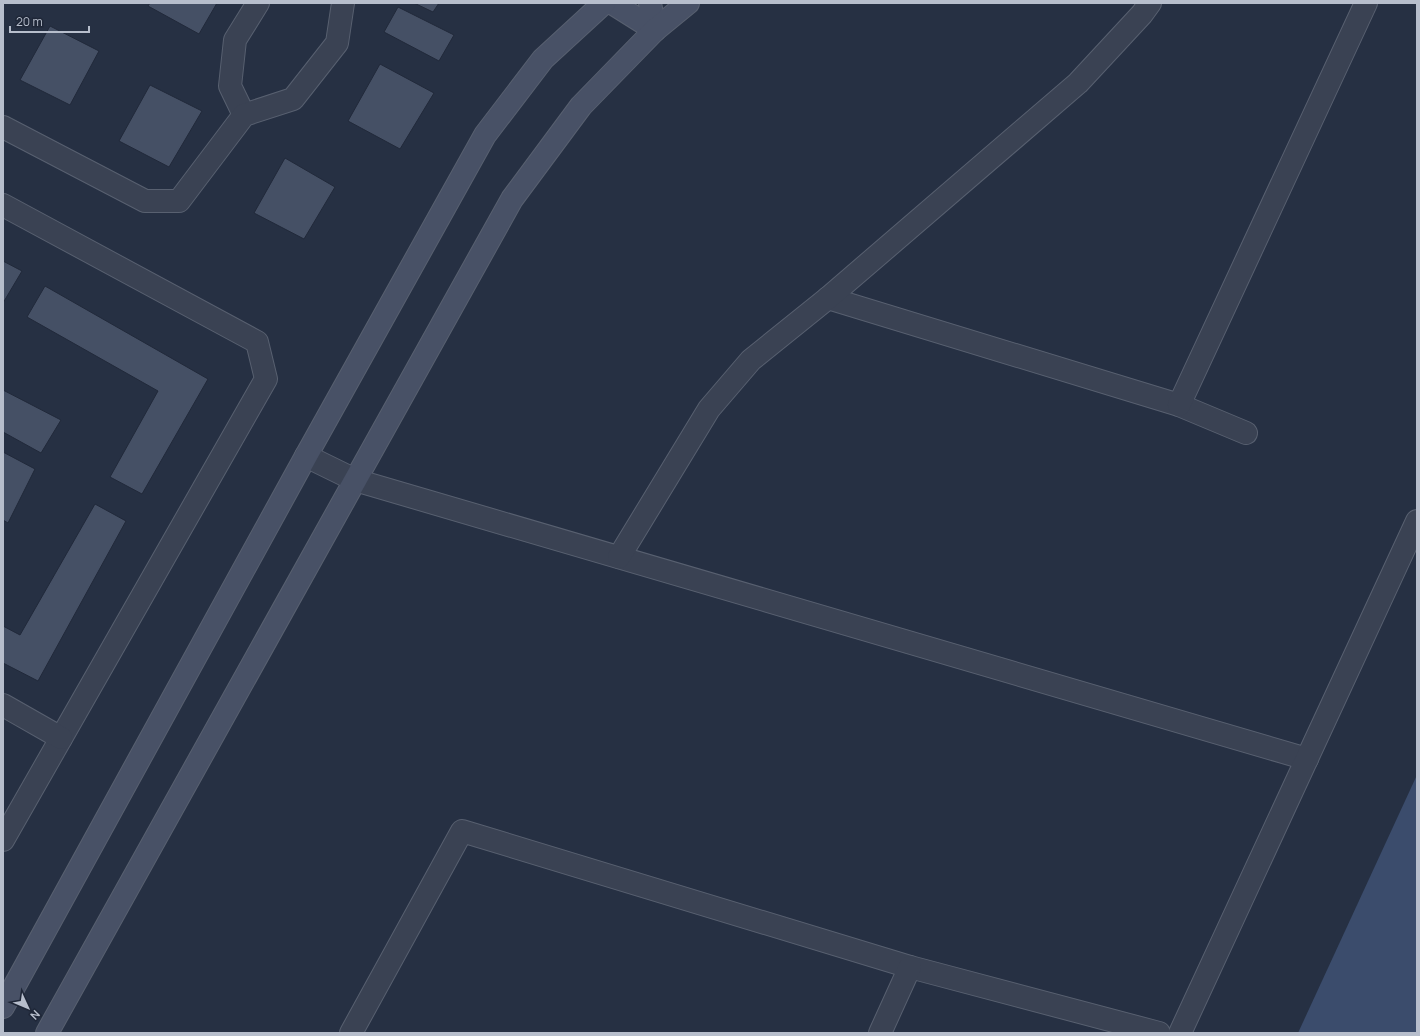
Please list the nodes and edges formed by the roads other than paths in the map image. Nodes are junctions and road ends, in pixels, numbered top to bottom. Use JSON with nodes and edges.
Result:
{"nodes":[{"id":1,"x":258,"y":3,"type":"edge"},
{"id":2,"x":343,"y":3,"type":"edge"},
{"id":3,"x":604,"y":3,"type":"edge"},
{"id":4,"x":612,"y":3,"type":"edge"},
{"id":5,"x":650,"y":3,"type":"edge"},
{"id":6,"x":688,"y":3,"type":"edge"},
{"id":7,"x":1150,"y":3,"type":"edge"},
{"id":8,"x":1366,"y":3,"type":"edge"},
{"id":9,"x":656,"y":30,"type":"junction"},
{"id":10,"x":244,"y":115,"type":"junction"},
{"id":11,"x":3,"y":127,"type":"edge"},
{"id":12,"x":3,"y":205,"type":"edge"},
{"id":13,"x":828,"y":298,"type":"junction"},
{"id":14,"x":1179,"y":405,"type":"junction"},
{"id":15,"x":1246,"y":434,"type":"dead end"},
{"id":16,"x":306,"y":456,"type":"junction"},
{"id":17,"x":356,"y":480,"type":"junction"},
{"id":18,"x":1417,"y":521,"type":"edge"},
{"id":19,"x":619,"y":557,"type":"junction"},
{"id":20,"x":3,"y":705,"type":"edge"},
{"id":21,"x":61,"y":738,"type":"junction"},
{"id":22,"x":1307,"y":759,"type":"junction"},
{"id":23,"x":3,"y":840,"type":"edge"},
{"id":24,"x":910,"y":967,"type":"junction"},
{"id":25,"x":3,"y":1008,"type":"edge"},
{"id":26,"x":47,"y":1033,"type":"edge"},
{"id":27,"x":351,"y":1033,"type":"edge"},
{"id":28,"x":880,"y":1033,"type":"edge"},
{"id":29,"x":1159,"y":1033,"type":"edge"},
{"id":30,"x":1180,"y":1033,"type":"edge"}],
"edges":[{"from":1,"to":10,"type":"street"},
{"from":2,"to":10,"type":"street"},
{"from":3,"to":16,"type":"main road"},
{"from":4,"to":9,"type":"main road"},
{"from":5,"to":9,"type":"main road"},
{"from":6,"to":9,"type":"main road"},
{"from":7,"to":13,"type":"street"},
{"from":8,"to":14,"type":"street"},
{"from":9,"to":17,"type":"main road"},
{"from":10,"to":11,"type":"street"},
{"from":12,"to":21,"type":"street"},
{"from":13,"to":14,"type":"street"},
{"from":13,"to":19,"type":"street"},
{"from":14,"to":15,"type":"street"},
{"from":16,"to":17,"type":"street"},
{"from":16,"to":25,"type":"main road"},
{"from":17,"to":19,"type":"street"},
{"from":17,"to":26,"type":"main road"},
{"from":18,"to":22,"type":"street"},
{"from":19,"to":22,"type":"street"},
{"from":20,"to":21,"type":"street"},
{"from":21,"to":23,"type":"street"},
{"from":22,"to":30,"type":"street"},
{"from":24,"to":27,"type":"street"},
{"from":24,"to":28,"type":"street"},
{"from":24,"to":29,"type":"street"}]}
